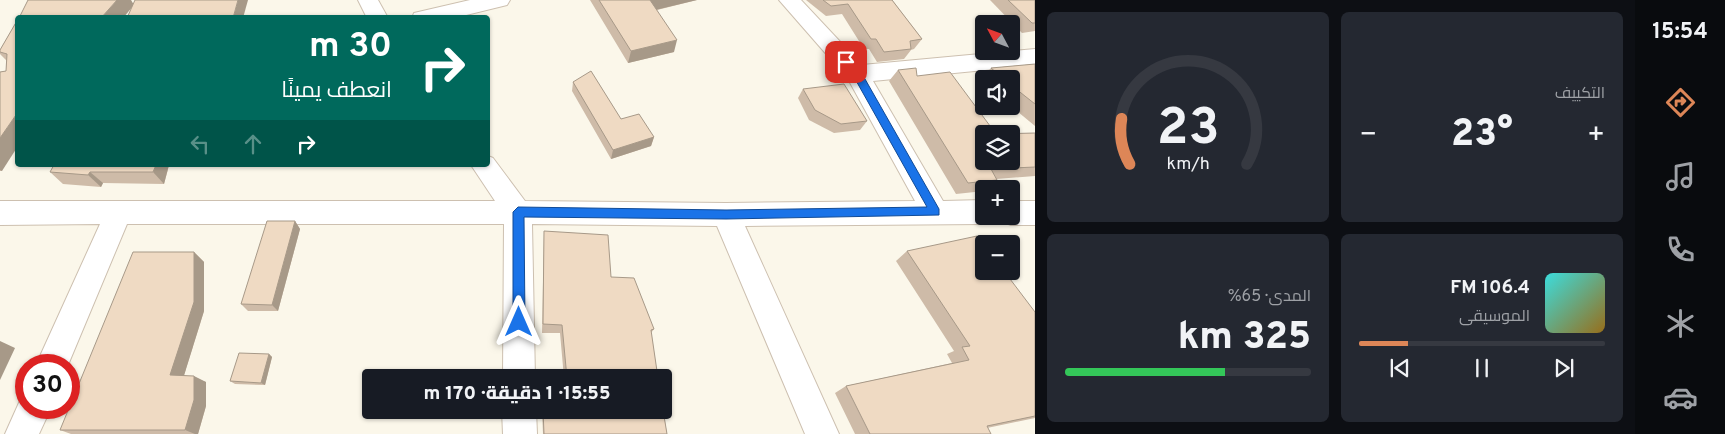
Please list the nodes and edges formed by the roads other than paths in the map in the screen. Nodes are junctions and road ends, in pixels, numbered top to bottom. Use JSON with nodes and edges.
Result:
{"nodes":[{"id":1,"x":368,"y":0,"type":"edge"},
{"id":2,"x":500,"y":0,"type":"edge"},
{"id":3,"x":789,"y":0,"type":"edge"},
{"id":4,"x":376,"y":15,"type":"edge"},
{"id":5,"x":435,"y":15,"type":"edge"},
{"id":6,"x":1035,"y":57,"type":"edge"},
{"id":7,"x":857,"y":74,"type":"junction"},
{"id":8,"x":485,"y":167,"type":"edge"},
{"id":9,"x":119,"y":212,"type":"junction"},
{"id":10,"x":518,"y":212,"type":"junction"},
{"id":11,"x":935,"y":212,"type":"junction"},
{"id":12,"x":975,"y":212,"type":"edge"},
{"id":13,"x":1020,"y":212,"type":"edge"},
{"id":14,"x":0,"y":213,"type":"edge"},
{"id":15,"x":1035,"y":213,"type":"edge"},
{"id":16,"x":726,"y":215,"type":"junction"},
{"id":17,"x":57,"y":354,"type":"edge"},
{"id":18,"x":519,"y":369,"type":"edge"},
{"id":19,"x":29,"y":419,"type":"edge"},
{"id":20,"x":519,"y":419,"type":"edge"},
{"id":21,"x":22,"y":434,"type":"edge"},
{"id":22,"x":520,"y":434,"type":"edge"},
{"id":23,"x":822,"y":434,"type":"edge"}],
"edges":[{"from":1,"to":4,"type":"street"},
{"from":2,"to":5,"type":"street"},
{"from":3,"to":7,"type":"street"},
{"from":6,"to":7,"type":"street"},
{"from":7,"to":11,"type":"street"},
{"from":8,"to":10,"type":"street"},
{"from":9,"to":10,"type":"street"},
{"from":9,"to":14,"type":"street"},
{"from":9,"to":17,"type":"street"},
{"from":10,"to":16,"type":"street"},
{"from":10,"to":18,"type":"street"},
{"from":11,"to":12,"type":"street"},
{"from":11,"to":16,"type":"street"},
{"from":13,"to":15,"type":"street"},
{"from":16,"to":23,"type":"street"},
{"from":19,"to":21,"type":"street"},
{"from":20,"to":22,"type":"street"}]}
